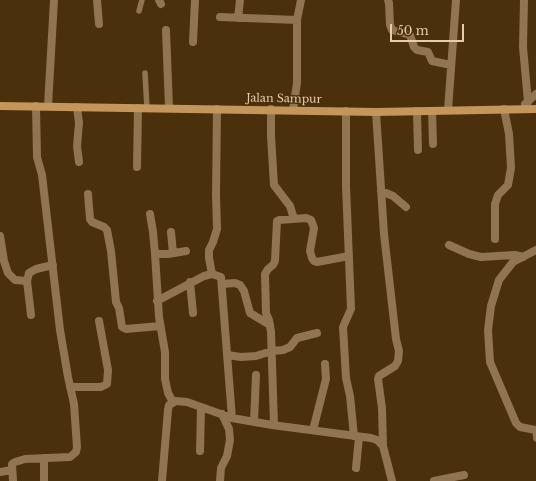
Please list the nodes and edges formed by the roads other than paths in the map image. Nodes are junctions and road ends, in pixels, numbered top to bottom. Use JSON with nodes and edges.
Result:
{"nodes":[{"id":1,"x":54,"y":0,"type":"edge"},
{"id":2,"x":97,"y":0,"type":"edge"},
{"id":3,"x":142,"y":0,"type":"edge"},
{"id":4,"x":195,"y":0,"type":"edge"},
{"id":5,"x":240,"y":0,"type":"edge"},
{"id":6,"x":301,"y":0,"type":"edge"},
{"id":7,"x":388,"y":0,"type":"edge"},
{"id":8,"x":456,"y":0,"type":"edge"},
{"id":9,"x":524,"y":0,"type":"edge"},
{"id":10,"x":140,"y":11,"type":"dead end"},
{"id":11,"x":220,"y":17,"type":"dead end"},
{"id":12,"x":238,"y":18,"type":"junction"},
{"id":13,"x":297,"y":20,"type":"junction"},
{"id":14,"x":99,"y":24,"type":"dead end"},
{"id":15,"x":166,"y":30,"type":"dead end"},
{"id":16,"x":193,"y":42,"type":"dead end"},
{"id":17,"x":451,"y":65,"type":"junction"},
{"id":18,"x":145,"y":73,"type":"dead end"},
{"id":19,"x":536,"y":94,"type":"edge"},
{"id":20,"x":528,"y":102,"type":"junction"},
{"id":21,"x":0,"y":106,"type":"edge"},
{"id":22,"x":34,"y":106,"type":"junction"},
{"id":23,"x":48,"y":106,"type":"junction"},
{"id":24,"x":78,"y":107,"type":"junction"},
{"id":25,"x":138,"y":108,"type":"junction"},
{"id":26,"x":147,"y":108,"type":"junction"},
{"id":27,"x":169,"y":108,"type":"junction"},
{"id":28,"x":217,"y":108,"type":"junction"},
{"id":29,"x":271,"y":109,"type":"junction"},
{"id":30,"x":504,"y":109,"type":"junction"},
{"id":31,"x":520,"y":109,"type":"junction"},
{"id":32,"x":536,"y":109,"type":"edge"},
{"id":33,"x":293,"y":110,"type":"junction"},
{"id":34,"x":448,"y":110,"type":"junction"},
{"id":35,"x":346,"y":111,"type":"junction"},
{"id":36,"x":417,"y":111,"type":"junction"},
{"id":37,"x":432,"y":111,"type":"junction"},
{"id":38,"x":376,"y":112,"type":"junction"},
{"id":39,"x":433,"y":144,"type":"dead end"},
{"id":40,"x":418,"y":150,"type":"dead end"},
{"id":41,"x":79,"y":162,"type":"dead end"},
{"id":42,"x":137,"y":167,"type":"dead end"},
{"id":43,"x":381,"y":191,"type":"junction"},
{"id":44,"x":88,"y":194,"type":"dead end"},
{"id":45,"x":406,"y":207,"type":"dead end"},
{"id":46,"x":150,"y":214,"type":"dead end"},
{"id":47,"x":294,"y":219,"type":"junction"},
{"id":48,"x":171,"y":232,"type":"dead end"},
{"id":49,"x":0,"y":236,"type":"edge"},
{"id":50,"x":495,"y":239,"type":"dead end"},
{"id":51,"x":449,"y":245,"type":"dead end"},
{"id":52,"x":536,"y":250,"type":"edge"},
{"id":53,"x":186,"y":251,"type":"dead end"},
{"id":54,"x":173,"y":253,"type":"junction"},
{"id":55,"x":155,"y":254,"type":"junction"},
{"id":56,"x":349,"y":256,"type":"junction"},
{"id":57,"x":523,"y":257,"type":"junction"},
{"id":58,"x":53,"y":265,"type":"junction"},
{"id":59,"x":212,"y":274,"type":"junction"},
{"id":60,"x":27,"y":281,"type":"junction"},
{"id":61,"x":190,"y":282,"type":"junction"},
{"id":62,"x":222,"y":284,"type":"junction"},
{"id":63,"x":157,"y":301,"type":"junction"},
{"id":64,"x":193,"y":313,"type":"dead end"},
{"id":65,"x":31,"y":315,"type":"dead end"},
{"id":66,"x":99,"y":321,"type":"dead end"},
{"id":67,"x":270,"y":325,"type":"junction"},
{"id":68,"x":160,"y":326,"type":"junction"},
{"id":69,"x":317,"y":333,"type":"dead end"},
{"id":70,"x":272,"y":351,"type":"junction"},
{"id":71,"x":227,"y":355,"type":"junction"},
{"id":72,"x":325,"y":364,"type":"dead end"},
{"id":73,"x":256,"y":375,"type":"dead end"},
{"id":74,"x":70,"y":387,"type":"junction"},
{"id":75,"x":173,"y":402,"type":"junction"},
{"id":76,"x":201,"y":408,"type":"junction"},
{"id":77,"x":222,"y":414,"type":"junction"},
{"id":78,"x":232,"y":418,"type":"junction"},
{"id":79,"x":254,"y":422,"type":"junction"},
{"id":80,"x":274,"y":425,"type":"junction"},
{"id":81,"x":313,"y":430,"type":"junction"},
{"id":82,"x":536,"y":430,"type":"edge"},
{"id":83,"x":357,"y":436,"type":"junction"},
{"id":84,"x":536,"y":439,"type":"edge"},
{"id":85,"x":383,"y":446,"type":"junction"},
{"id":86,"x":200,"y":451,"type":"dead end"},
{"id":87,"x":44,"y":458,"type":"junction"},
{"id":88,"x":356,"y":468,"type":"dead end"},
{"id":89,"x":12,"y":470,"type":"junction"},
{"id":90,"x":0,"y":472,"type":"edge"},
{"id":91,"x":464,"y":475,"type":"dead end"},
{"id":92,"x":13,"y":481,"type":"edge"},
{"id":93,"x":44,"y":481,"type":"edge"},
{"id":94,"x":162,"y":481,"type":"edge"},
{"id":95,"x":220,"y":481,"type":"edge"},
{"id":96,"x":223,"y":481,"type":"edge"},
{"id":97,"x":392,"y":481,"type":"edge"},
{"id":98,"x":434,"y":481,"type":"edge"}],
"edges":[{"from":1,"to":23,"type":"street"},
{"from":2,"to":14,"type":"street"},
{"from":3,"to":10,"type":"lane"},
{"from":4,"to":16,"type":"street"},
{"from":5,"to":12,"type":"street"},
{"from":6,"to":13,"type":"street"},
{"from":7,"to":17,"type":"street"},
{"from":8,"to":17,"type":"street"},
{"from":9,"to":20,"type":"street"},
{"from":11,"to":12,"type":"street"},
{"from":12,"to":13,"type":"street"},
{"from":13,"to":33,"type":"street"},
{"from":15,"to":27,"type":"street"},
{"from":17,"to":34,"type":"street"},
{"from":18,"to":26,"type":"lane"},
{"from":19,"to":20,"type":"street"},
{"from":20,"to":31,"type":"street"},
{"from":21,"to":22,"type":"main road","name":"Jalan Sampur"},
{"from":22,"to":23,"type":"main road","name":"Jalan Sampur"},
{"from":22,"to":58,"type":"street"},
{"from":23,"to":24,"type":"main road","name":"Jalan Sampur"},
{"from":24,"to":25,"type":"main road","name":"Jalan Sampur"},
{"from":24,"to":41,"type":"street"},
{"from":25,"to":26,"type":"main road","name":"Jalan Sampur"},
{"from":25,"to":42,"type":"street"},
{"from":26,"to":27,"type":"main road","name":"Jalan Sampur"},
{"from":27,"to":28,"type":"main road","name":"Jalan Sampur"},
{"from":28,"to":29,"type":"main road","name":"Jalan Sampur"},
{"from":28,"to":59,"type":"street"},
{"from":29,"to":33,"type":"main road","name":"Jalan Sampur"},
{"from":29,"to":47,"type":"street"},
{"from":30,"to":31,"type":"main road","name":"Jalan Sampur"},
{"from":30,"to":34,"type":"main road","name":"Jalan Sampur"},
{"from":30,"to":50,"type":"street"},
{"from":31,"to":32,"type":"main road","name":"Jalan Sampur"},
{"from":33,"to":35,"type":"main road","name":"Jalan Sampur"},
{"from":34,"to":37,"type":"main road","name":"Jalan Sampur"},
{"from":35,"to":38,"type":"main road","name":"Jalan Sampur"},
{"from":35,"to":56,"type":"street"},
{"from":36,"to":37,"type":"main road","name":"Jalan Sampur"},
{"from":36,"to":38,"type":"main road","name":"Jalan Sampur"},
{"from":36,"to":40,"type":"street"},
{"from":37,"to":39,"type":"street"},
{"from":38,"to":43,"type":"street"},
{"from":43,"to":45,"type":"street"},
{"from":43,"to":85,"type":"street"},
{"from":44,"to":68,"type":"street"},
{"from":46,"to":55,"type":"street"},
{"from":47,"to":56,"type":"street"},
{"from":47,"to":67,"type":"street"},
{"from":48,"to":54,"type":"street"},
{"from":49,"to":60,"type":"street"},
{"from":51,"to":57,"type":"street"},
{"from":52,"to":57,"type":"street"},
{"from":53,"to":54,"type":"street"},
{"from":54,"to":55,"type":"street"},
{"from":55,"to":63,"type":"street"},
{"from":56,"to":83,"type":"street"},
{"from":57,"to":82,"type":"street"},
{"from":58,"to":60,"type":"street"},
{"from":58,"to":74,"type":"street"},
{"from":59,"to":61,"type":"street"},
{"from":59,"to":62,"type":"street"},
{"from":60,"to":65,"type":"street"},
{"from":61,"to":63,"type":"street"},
{"from":61,"to":64,"type":"street"},
{"from":62,"to":67,"type":"street"},
{"from":62,"to":71,"type":"street"},
{"from":63,"to":68,"type":"street"},
{"from":66,"to":74,"type":"street"},
{"from":67,"to":70,"type":"street"},
{"from":68,"to":75,"type":"street"},
{"from":69,"to":70,"type":"street"},
{"from":70,"to":71,"type":"street"},
{"from":70,"to":80,"type":"street"},
{"from":71,"to":78,"type":"street"},
{"from":72,"to":81,"type":"street"},
{"from":73,"to":79,"type":"street"},
{"from":74,"to":87,"type":"street"},
{"from":75,"to":76,"type":"street"},
{"from":75,"to":94,"type":"street"},
{"from":76,"to":77,"type":"street"},
{"from":76,"to":86,"type":"street"},
{"from":77,"to":78,"type":"street"},
{"from":77,"to":95,"type":"street"},
{"from":78,"to":79,"type":"street"},
{"from":79,"to":80,"type":"street"},
{"from":80,"to":81,"type":"street"},
{"from":81,"to":83,"type":"street"},
{"from":82,"to":84,"type":"lane"},
{"from":83,"to":85,"type":"street"},
{"from":83,"to":88,"type":"street"},
{"from":85,"to":97,"type":"street"},
{"from":87,"to":89,"type":"street"},
{"from":87,"to":93,"type":"street"},
{"from":89,"to":90,"type":"street"},
{"from":89,"to":92,"type":"street"},
{"from":91,"to":98,"type":"street"},
{"from":95,"to":96,"type":"street"}]}
